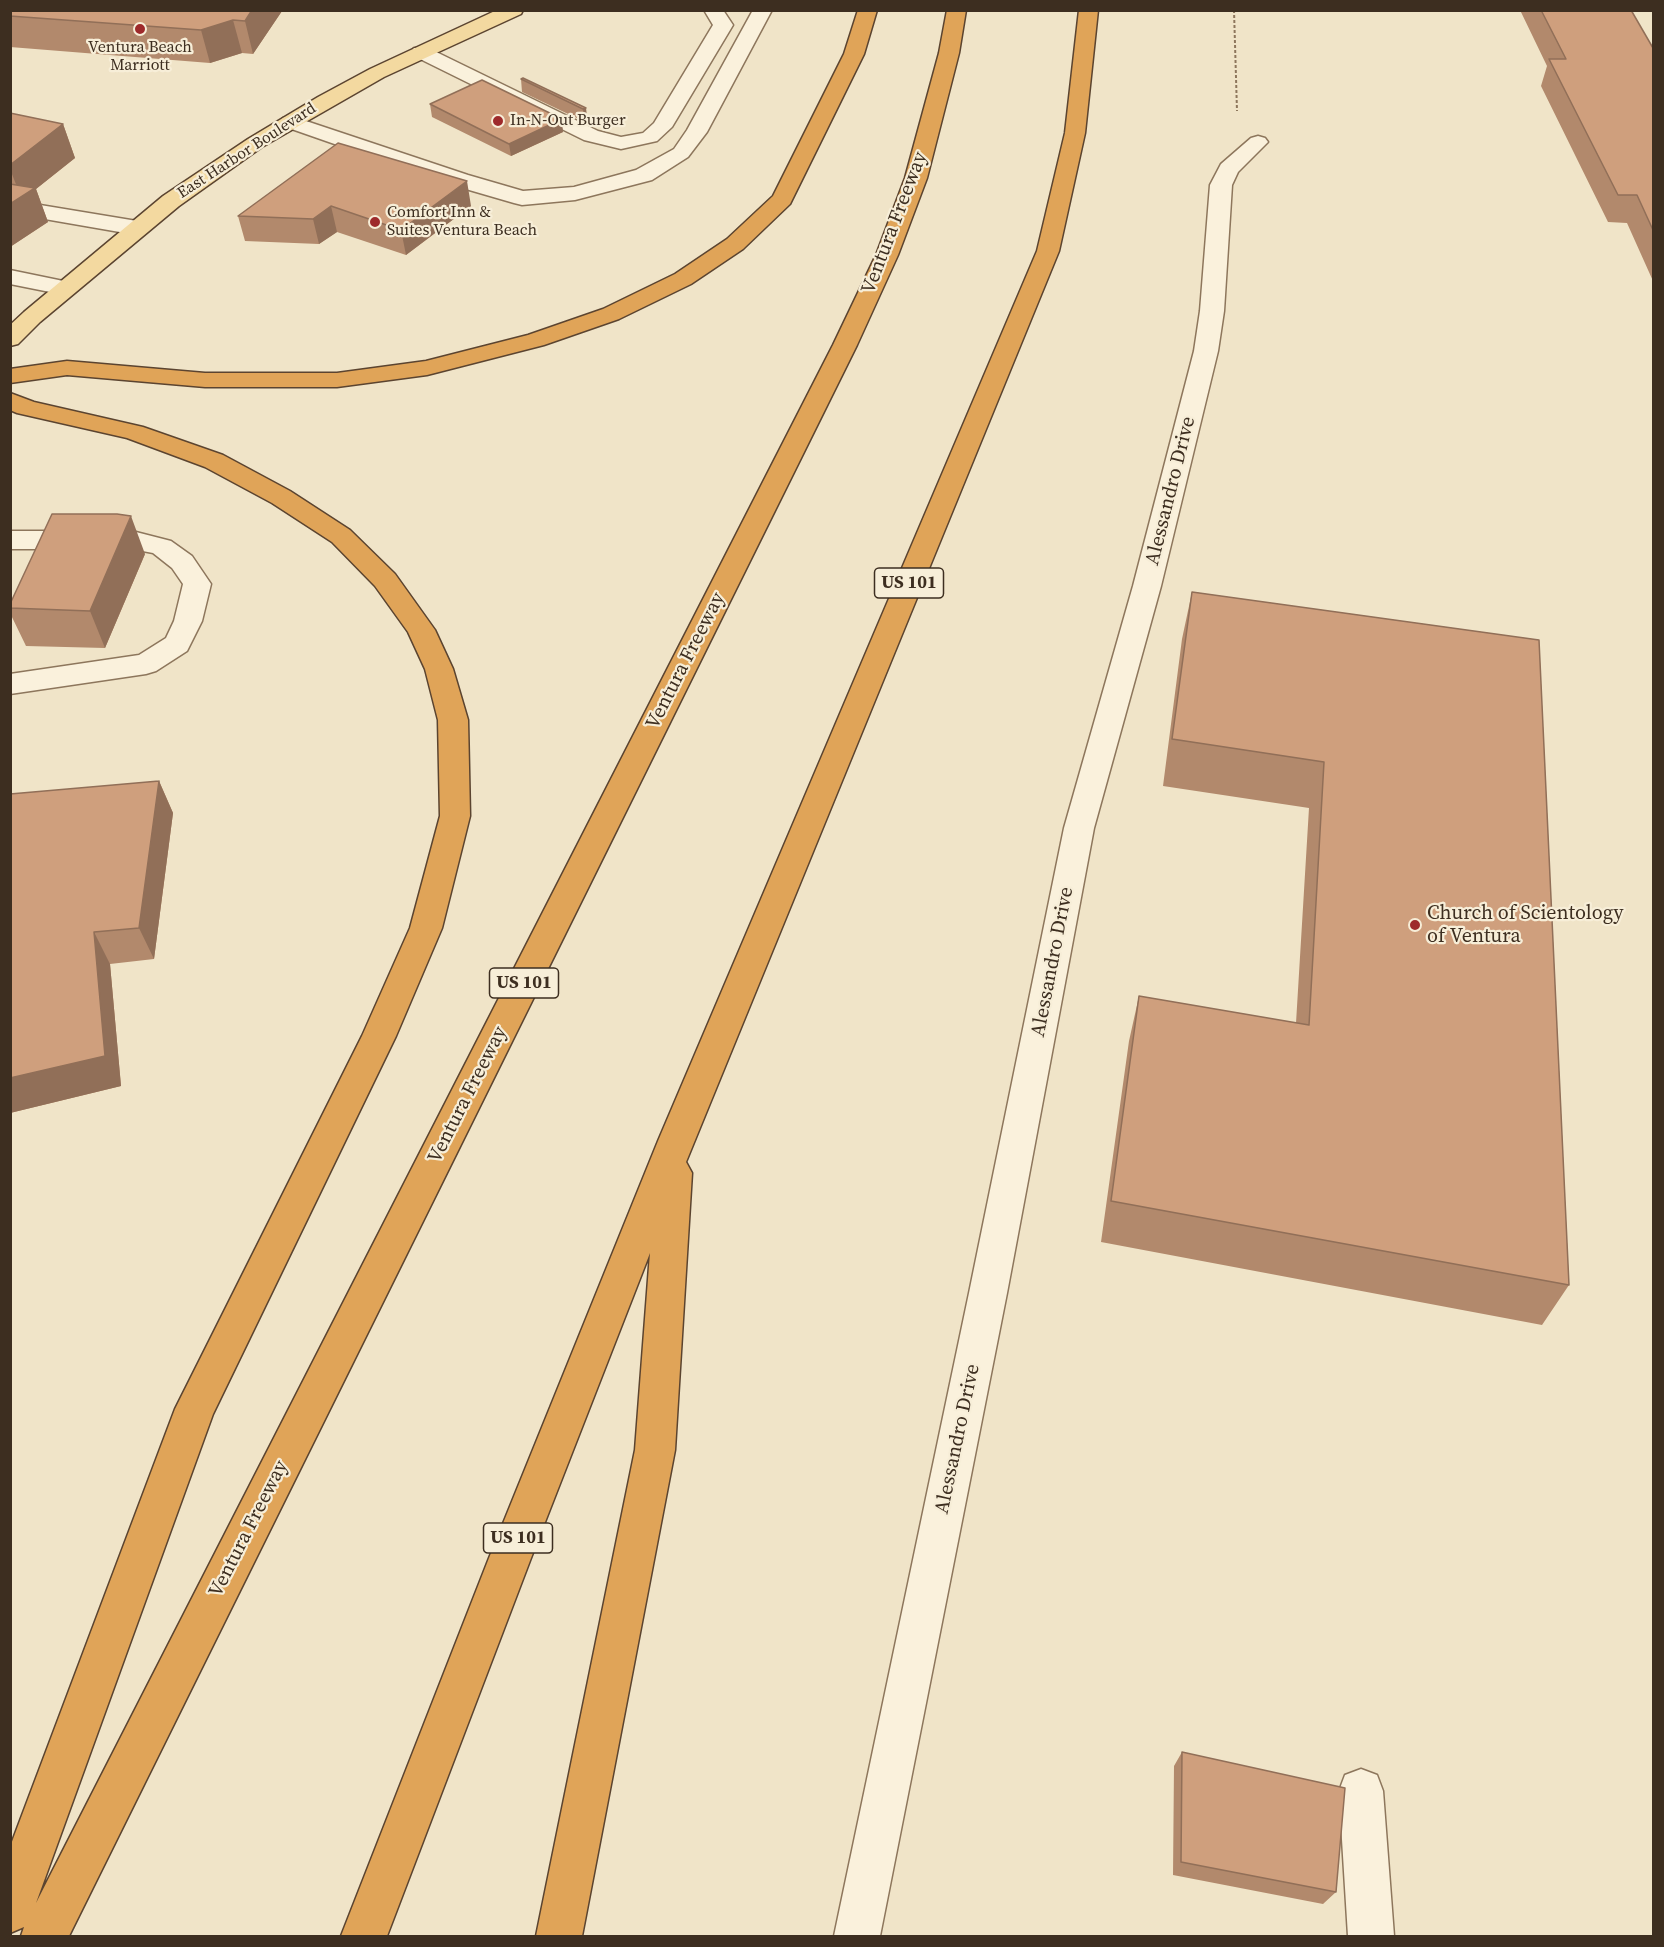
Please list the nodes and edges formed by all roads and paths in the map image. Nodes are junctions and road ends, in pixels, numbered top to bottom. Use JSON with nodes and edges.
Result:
{"nodes":[{"id":1,"x":514,"y":10,"type":"edge"},
{"id":2,"x":713,"y":10,"type":"edge"},
{"id":3,"x":763,"y":10,"type":"edge"},
{"id":4,"x":868,"y":10,"type":"edge"},
{"id":5,"x":957,"y":10,"type":"edge"},
{"id":6,"x":1089,"y":10,"type":"edge"},
{"id":7,"x":1234,"y":10,"type":"edge"},
{"id":8,"x":422,"y":52,"type":"junction"},
{"id":9,"x":290,"y":122,"type":"junction"},
{"id":10,"x":1258,"y":142,"type":"joint"},
{"id":11,"x":10,"y":206,"type":"edge"},
{"id":12,"x":137,"y":228,"type":"junction"},
{"id":13,"x":10,"y":278,"type":"edge"},
{"id":14,"x":65,"y":288,"type":"junction"},
{"id":15,"x":10,"y":339,"type":"edge"},
{"id":16,"x":10,"y":376,"type":"edge"},
{"id":17,"x":10,"y":400,"type":"edge"},
{"id":18,"x":10,"y":540,"type":"edge"},
{"id":19,"x":10,"y":684,"type":"edge"},
{"id":20,"x":676,"y":1141,"type":"junction"},
{"id":21,"x":1361,"y":1791,"type":"dead end"},
{"id":22,"x":10,"y":1910,"type":"edge"},
{"id":23,"x":44,"y":1936,"type":"edge"},
{"id":24,"x":364,"y":1936,"type":"edge"},
{"id":25,"x":559,"y":1936,"type":"edge"},
{"id":26,"x":857,"y":1936,"type":"edge"},
{"id":27,"x":1371,"y":1936,"type":"edge"}],
"edges":[{"from":1,"to":8,"type":"main road","name":"East Harbor Boulevard"},
{"from":2,"to":8,"type":"street"},
{"from":3,"to":9,"type":"street"},
{"from":4,"to":16,"type":"highway"},
{"from":5,"to":23,"type":"highway","name":"Ventura Freeway","number":"US 101"},
{"from":6,"to":20,"type":"highway","number":"US 101"},
{"from":7,"to":10,"type":"path"},
{"from":8,"to":9,"type":"main road","name":"East Harbor Boulevard"},
{"from":9,"to":12,"type":"main road","name":"East Harbor Boulevard"},
{"from":10,"to":26,"type":"street","name":"Alessandro Drive"},
{"from":11,"to":12,"type":"street"},
{"from":12,"to":14,"type":"main road","name":"East Harbor Boulevard"},
{"from":13,"to":14,"type":"street"},
{"from":14,"to":15,"type":"main road","name":"East Harbor Boulevard"},
{"from":17,"to":22,"type":"highway"},
{"from":18,"to":19,"type":"street"},
{"from":20,"to":24,"type":"highway","number":"US 101"},
{"from":20,"to":25,"type":"highway"},
{"from":21,"to":27,"type":"street"}]}
